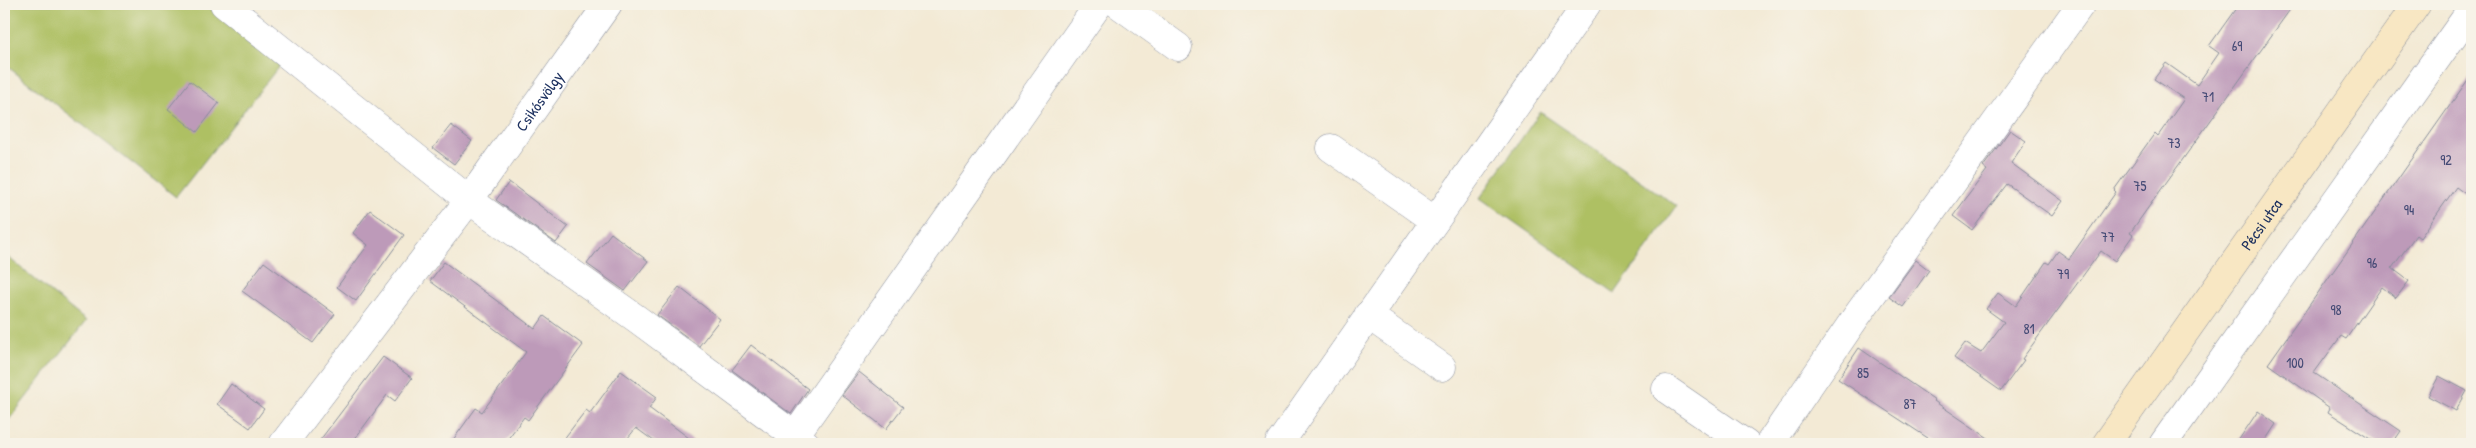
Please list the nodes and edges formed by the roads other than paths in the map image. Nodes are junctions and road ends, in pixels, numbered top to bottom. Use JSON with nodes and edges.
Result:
{"nodes":[{"id":1,"x":224,"y":4,"type":"edge"},
{"id":2,"x":608,"y":4,"type":"edge"},
{"id":3,"x":1100,"y":4,"type":"edge"},
{"id":4,"x":1118,"y":4,"type":"edge"},
{"id":5,"x":1587,"y":4,"type":"edge"},
{"id":6,"x":2081,"y":4,"type":"edge"},
{"id":7,"x":2417,"y":4,"type":"edge"},
{"id":8,"x":2472,"y":9,"type":"edge"},
{"id":9,"x":1178,"y":46,"type":"dead end"},
{"id":10,"x":1331,"y":148,"type":"dead end"},
{"id":11,"x":469,"y":200,"type":"junction"},
{"id":12,"x":1435,"y":221,"type":"junction"},
{"id":13,"x":1368,"y":316,"type":"junction"},
{"id":14,"x":1442,"y":368,"type":"dead end"},
{"id":15,"x":1666,"y":389,"type":"dead end"},
{"id":16,"x":797,"y":441,"type":"edge"},
{"id":17,"x":283,"y":444,"type":"edge"},
{"id":18,"x":1279,"y":444,"type":"edge"},
{"id":19,"x":1746,"y":444,"type":"edge"},
{"id":20,"x":1769,"y":444,"type":"edge"},
{"id":21,"x":2106,"y":444,"type":"edge"},
{"id":22,"x":2163,"y":444,"type":"edge"}],
"edges":[{"from":1,"to":11,"type":"street"},
{"from":2,"to":11,"type":"street","name":"Csikósvölgy"},
{"from":3,"to":16,"type":"street"},
{"from":4,"to":9,"type":"street"},
{"from":5,"to":12,"type":"street"},
{"from":6,"to":20,"type":"street"},
{"from":7,"to":21,"type":"main road","name":"Pécsi utca"},
{"from":8,"to":22,"type":"street"},
{"from":10,"to":12,"type":"street"},
{"from":11,"to":16,"type":"street"},
{"from":11,"to":17,"type":"street","name":"Csikósvölgy"},
{"from":12,"to":13,"type":"street"},
{"from":13,"to":14,"type":"street"},
{"from":13,"to":18,"type":"street"},
{"from":15,"to":19,"type":"street"}]}
